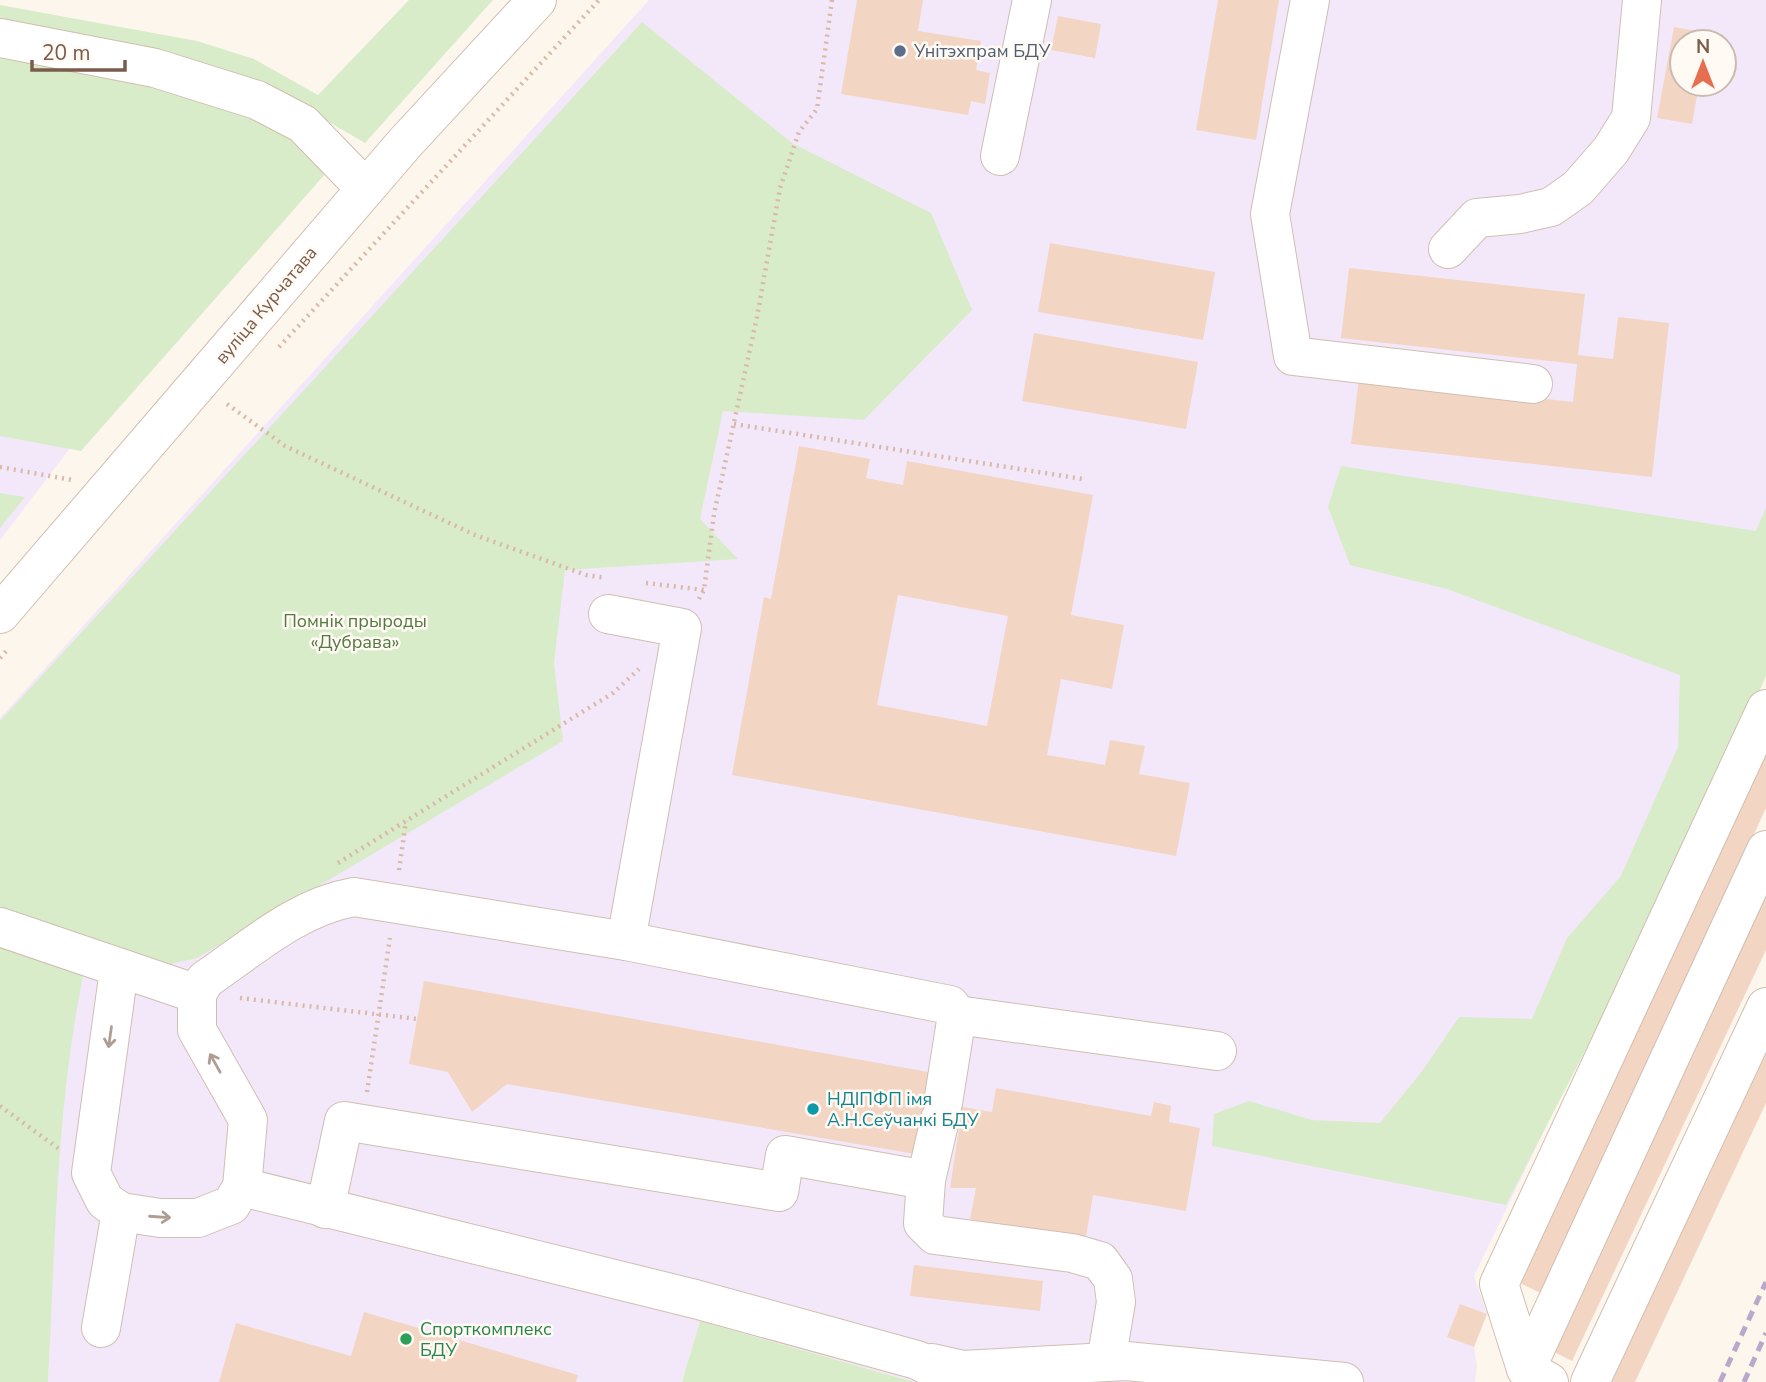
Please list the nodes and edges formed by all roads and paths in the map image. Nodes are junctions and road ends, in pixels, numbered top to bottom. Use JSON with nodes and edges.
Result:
{"nodes":[{"id":1,"x":537,"y":0,"type":"edge"},
{"id":2,"x":598,"y":0,"type":"edge"},
{"id":3,"x":832,"y":0,"type":"edge"},
{"id":4,"x":1032,"y":0,"type":"edge"},
{"id":5,"x":1310,"y":0,"type":"edge"},
{"id":6,"x":1642,"y":0,"type":"edge"},
{"id":7,"x":0,"y":38,"type":"edge"},
{"id":8,"x":1000,"y":156,"type":"dead end"},
{"id":9,"x":365,"y":188,"type":"junction"},
{"id":10,"x":1448,"y":249,"type":"dead end"},
{"id":11,"x":274,"y":353,"type":"dead end"},
{"id":12,"x":1533,"y":384,"type":"dead end"},
{"id":13,"x":237,"y":394,"type":"dead end"},
{"id":14,"x":227,"y":404,"type":"junction"},
{"id":15,"x":218,"y":414,"type":"dead end"},
{"id":16,"x":734,"y":424,"type":"junction"},
{"id":17,"x":0,"y":467,"type":"edge"},
{"id":18,"x":1083,"y":479,"type":"dead end"},
{"id":19,"x":75,"y":481,"type":"dead end"},
{"id":20,"x":639,"y":582,"type":"dead end"},
{"id":21,"x":704,"y":590,"type":"junction"},
{"id":22,"x":610,"y":596,"type":"joint"},
{"id":23,"x":9,"y":626,"type":"edge"},
{"id":24,"x":682,"y":628,"type":"junction"},
{"id":25,"x":0,"y":658,"type":"edge"},
{"id":26,"x":643,"y":665,"type":"dead end"},
{"id":27,"x":1766,"y":709,"type":"edge"},
{"id":28,"x":406,"y":821,"type":"junction"},
{"id":29,"x":1766,"y":850,"type":"edge"},
{"id":30,"x":327,"y":870,"type":"dead end"},
{"id":31,"x":395,"y":903,"type":"junction"},
{"id":32,"x":0,"y":927,"type":"edge"},
{"id":33,"x":626,"y":941,"type":"junction"},
{"id":34,"x":119,"y":970,"type":"junction"},
{"id":35,"x":197,"y":994,"type":"junction"},
{"id":36,"x":1766,"y":1007,"type":"edge"},
{"id":37,"x":379,"y":1013,"type":"junction"},
{"id":38,"x":957,"y":1014,"type":"junction"},
{"id":39,"x":417,"y":1019,"type":"dead end"},
{"id":40,"x":1217,"y":1051,"type":"dead end"},
{"id":41,"x":0,"y":1107,"type":"edge"},
{"id":42,"x":363,"y":1124,"type":"junction"},
{"id":43,"x":90,"y":1172,"type":"junction"},
{"id":44,"x":926,"y":1180,"type":"junction"},
{"id":45,"x":242,"y":1187,"type":"junction"},
{"id":46,"x":324,"y":1209,"type":"junction"},
{"id":47,"x":121,"y":1212,"type":"junction"},
{"id":48,"x":101,"y":1328,"type":"dead end"},
{"id":49,"x":917,"y":1360,"type":"junction"},
{"id":50,"x":1106,"y":1362,"type":"junction"},
{"id":51,"x":1537,"y":1375,"type":"edge"},
{"id":52,"x":961,"y":1382,"type":"edge"},
{"id":53,"x":1344,"y":1382,"type":"edge"},
{"id":54,"x":1590,"y":1382,"type":"edge"}],
"edges":[{"from":1,"to":9,"type":"street","name":"вуліца Курчатава"},
{"from":2,"to":11,"type":"path"},
{"from":3,"to":16,"type":"path"},
{"from":4,"to":8,"type":"street"},
{"from":5,"to":12,"type":"street"},
{"from":6,"to":10,"type":"street"},
{"from":7,"to":9,"type":"street"},
{"from":9,"to":23,"type":"street","name":"вуліца Курчатава"},
{"from":13,"to":14,"type":"path"},
{"from":14,"to":15,"type":"path"},
{"from":14,"to":22,"type":"path"},
{"from":16,"to":18,"type":"path"},
{"from":16,"to":21,"type":"path"},
{"from":17,"to":19,"type":"path"},
{"from":20,"to":21,"type":"path"},
{"from":21,"to":24,"type":"path"},
{"from":22,"to":24,"type":"street"},
{"from":23,"to":25,"type":"path"},
{"from":24,"to":33,"type":"street"},
{"from":26,"to":28,"type":"path"},
{"from":27,"to":51,"type":"street"},
{"from":28,"to":30,"type":"path"},
{"from":28,"to":31,"type":"path"},
{"from":29,"to":51,"type":"street"},
{"from":31,"to":33,"type":"street"},
{"from":31,"to":35,"type":"street"},
{"from":31,"to":37,"type":"path"},
{"from":32,"to":34,"type":"street"},
{"from":33,"to":38,"type":"street"},
{"from":34,"to":35,"type":"street"},
{"from":34,"to":43,"type":"street","one_way":true},
{"from":35,"to":37,"type":"path"},
{"from":45,"to":35,"type":"street","one_way":true},
{"from":36,"to":54,"type":"street"},
{"from":37,"to":39,"type":"path"},
{"from":37,"to":42,"type":"path"},
{"from":38,"to":40,"type":"street"},
{"from":38,"to":44,"type":"street"},
{"from":41,"to":43,"type":"path"},
{"from":42,"to":44,"type":"street"},
{"from":42,"to":46,"type":"street"},
{"from":43,"to":47,"type":"street"},
{"from":44,"to":50,"type":"street"},
{"from":45,"to":46,"type":"street"},
{"from":47,"to":45,"type":"street","one_way":true},
{"from":46,"to":49,"type":"street"},
{"from":47,"to":48,"type":"street"},
{"from":49,"to":50,"type":"street"},
{"from":49,"to":52,"type":"street"},
{"from":50,"to":53,"type":"street"}]}
